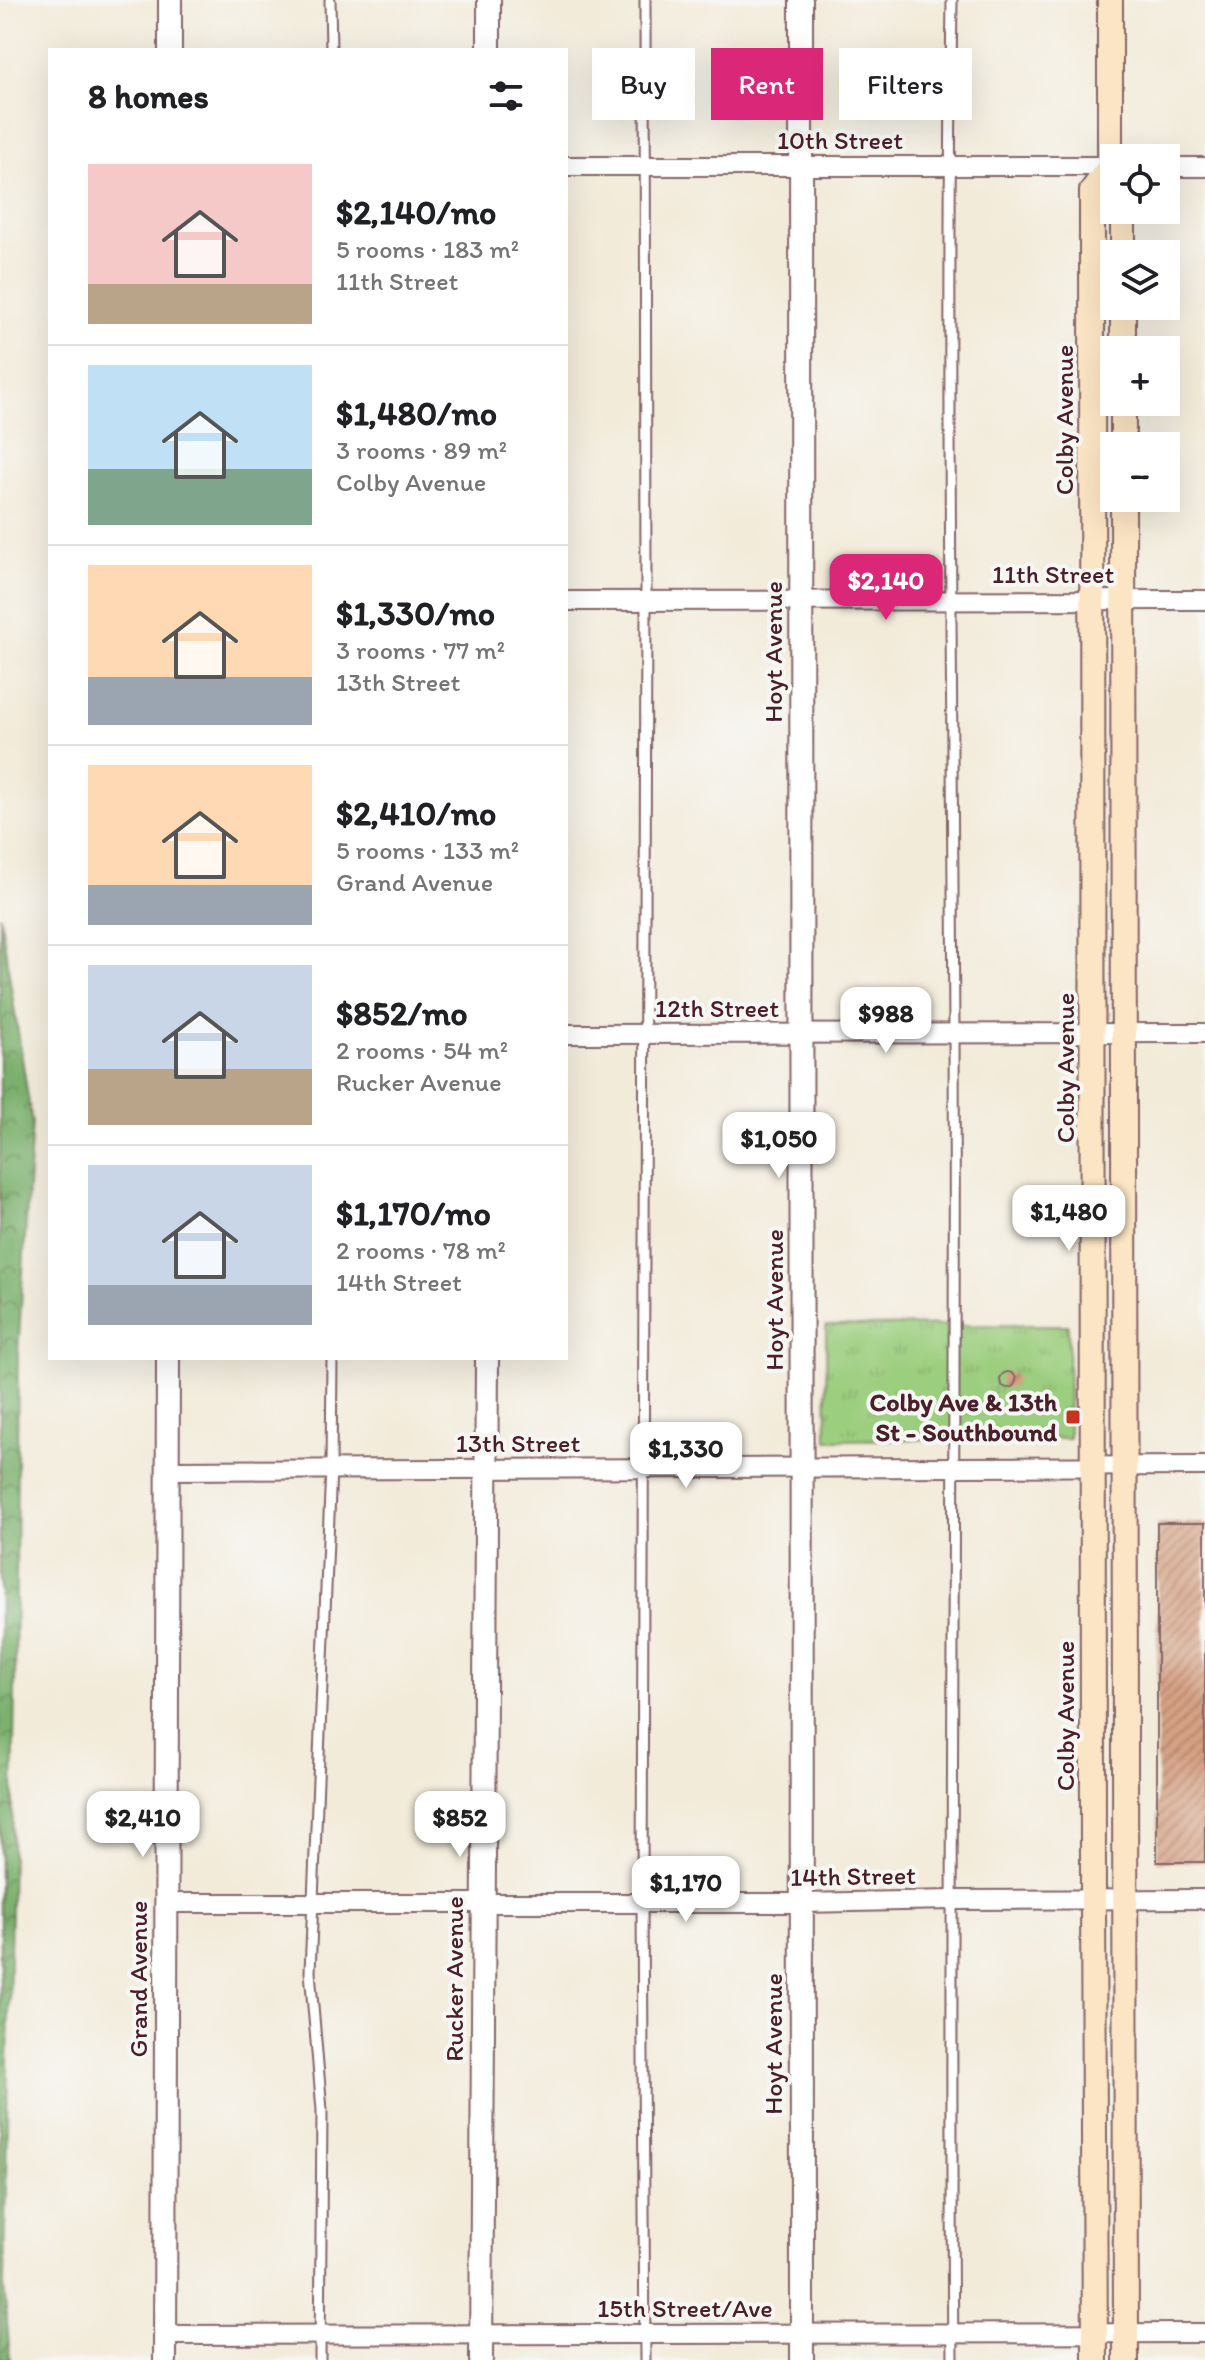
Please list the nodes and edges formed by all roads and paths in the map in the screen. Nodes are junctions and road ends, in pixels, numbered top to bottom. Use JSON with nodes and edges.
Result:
{"nodes":[{"id":1,"x":170,"y":0,"type":"edge"},
{"id":2,"x":330,"y":0,"type":"edge"},
{"id":3,"x":489,"y":0,"type":"edge"},
{"id":4,"x":645,"y":0,"type":"edge"},
{"id":5,"x":801,"y":0,"type":"edge"},
{"id":6,"x":952,"y":0,"type":"edge"},
{"id":7,"x":1110,"y":0,"type":"edge"},
{"id":8,"x":170,"y":48,"type":"edge"},
{"id":9,"x":331,"y":48,"type":"edge"},
{"id":10,"x":489,"y":48,"type":"edge"},
{"id":11,"x":1113,"y":144,"type":"edge"},
{"id":12,"x":568,"y":166,"type":"edge"},
{"id":13,"x":645,"y":166,"type":"junction"},
{"id":14,"x":800,"y":166,"type":"junction"},
{"id":15,"x":949,"y":166,"type":"junction"},
{"id":16,"x":1180,"y":167,"type":"edge"},
{"id":17,"x":1205,"y":167,"type":"edge"},
{"id":18,"x":1100,"y":169,"type":"edge"},
{"id":19,"x":1100,"y":183,"type":"edge"},
{"id":20,"x":1123,"y":512,"type":"edge"},
{"id":21,"x":801,"y":600,"type":"junction"},
{"id":22,"x":1093,"y":600,"type":"junction"},
{"id":23,"x":1123,"y":600,"type":"junction"},
{"id":24,"x":1205,"y":600,"type":"edge"},
{"id":25,"x":568,"y":601,"type":"edge"},
{"id":26,"x":646,"y":601,"type":"junction"},
{"id":27,"x":950,"y":601,"type":"junction"},
{"id":28,"x":1093,"y":1033,"type":"junction"},
{"id":29,"x":1124,"y":1033,"type":"junction"},
{"id":30,"x":1205,"y":1033,"type":"edge"},
{"id":31,"x":568,"y":1034,"type":"edge"},
{"id":32,"x":643,"y":1034,"type":"junction"},
{"id":33,"x":802,"y":1034,"type":"junction"},
{"id":34,"x":954,"y":1034,"type":"junction"},
{"id":35,"x":168,"y":1360,"type":"edge"},
{"id":36,"x":332,"y":1360,"type":"edge"},
{"id":37,"x":487,"y":1360,"type":"edge"},
{"id":38,"x":1093,"y":1466,"type":"junction"},
{"id":39,"x":1125,"y":1466,"type":"junction"},
{"id":40,"x":1205,"y":1466,"type":"edge"},
{"id":41,"x":331,"y":1468,"type":"junction"},
{"id":42,"x":953,"y":1468,"type":"junction"},
{"id":43,"x":487,"y":1469,"type":"junction"},
{"id":44,"x":642,"y":1469,"type":"junction"},
{"id":45,"x":800,"y":1469,"type":"junction"},
{"id":46,"x":167,"y":1470,"type":"junction"},
{"id":47,"x":1093,"y":1899,"type":"junction"},
{"id":48,"x":1205,"y":1899,"type":"edge"},
{"id":49,"x":952,"y":1900,"type":"junction"},
{"id":50,"x":1124,"y":1900,"type":"junction"},
{"id":51,"x":166,"y":1903,"type":"junction"},
{"id":52,"x":311,"y":1903,"type":"junction"},
{"id":53,"x":642,"y":1903,"type":"junction"},
{"id":54,"x":801,"y":1903,"type":"junction"},
{"id":55,"x":483,"y":1904,"type":"junction"},
{"id":56,"x":802,"y":2333,"type":"junction"},
{"id":57,"x":953,"y":2333,"type":"junction"},
{"id":58,"x":1095,"y":2333,"type":"junction"},
{"id":59,"x":1126,"y":2333,"type":"junction"},
{"id":60,"x":1205,"y":2333,"type":"edge"},
{"id":61,"x":321,"y":2334,"type":"junction"},
{"id":62,"x":481,"y":2334,"type":"junction"},
{"id":63,"x":644,"y":2334,"type":"junction"},
{"id":64,"x":165,"y":2335,"type":"junction"},
{"id":65,"x":165,"y":2360,"type":"edge"},
{"id":66,"x":320,"y":2360,"type":"edge"},
{"id":67,"x":481,"y":2360,"type":"edge"},
{"id":68,"x":645,"y":2360,"type":"edge"},
{"id":69,"x":802,"y":2360,"type":"edge"},
{"id":70,"x":953,"y":2360,"type":"edge"},
{"id":71,"x":1095,"y":2360,"type":"edge"},
{"id":72,"x":1126,"y":2360,"type":"edge"}],
"edges":[{"from":1,"to":8,"type":"street"},
{"from":2,"to":9,"type":"lane"},
{"from":3,"to":10,"type":"street"},
{"from":4,"to":13,"type":"lane"},
{"from":5,"to":14,"type":"street","name":"Hoyt Avenue"},
{"from":6,"to":15,"type":"lane"},
{"from":7,"to":11,"type":"main road","name":"Colby Avenue"},
{"from":12,"to":13,"type":"street","name":"10th Street"},
{"from":13,"to":14,"type":"street","name":"10th Street"},
{"from":13,"to":26,"type":"lane"},
{"from":14,"to":15,"type":"street","name":"10th Street"},
{"from":14,"to":21,"type":"street","name":"Hoyt Avenue"},
{"from":15,"to":18,"type":"street","name":"10th Street"},
{"from":15,"to":27,"type":"lane"},
{"from":16,"to":17,"type":"street"},
{"from":19,"to":22,"type":"main road","name":"Colby Avenue"},
{"from":20,"to":23,"type":"main road"},
{"from":21,"to":26,"type":"street","name":"11th Street"},
{"from":21,"to":27,"type":"street","name":"11th Street"},
{"from":21,"to":33,"type":"street","name":"Hoyt Avenue"},
{"from":22,"to":23,"type":"street","name":"11th Street"},
{"from":22,"to":27,"type":"street","name":"11th Street"},
{"from":22,"to":28,"type":"main road","name":"Colby Avenue"},
{"from":23,"to":24,"type":"street","name":"11th Street"},
{"from":23,"to":29,"type":"main road"},
{"from":25,"to":26,"type":"street","name":"11th Street"},
{"from":26,"to":32,"type":"lane"},
{"from":27,"to":34,"type":"lane"},
{"from":28,"to":29,"type":"street","name":"12th Street"},
{"from":28,"to":34,"type":"street","name":"12th Street"},
{"from":28,"to":38,"type":"main road","name":"Colby Avenue"},
{"from":29,"to":30,"type":"street","name":"12th Street"},
{"from":29,"to":39,"type":"main road"},
{"from":31,"to":32,"type":"street","name":"12th Street"},
{"from":32,"to":33,"type":"street","name":"12th Street"},
{"from":32,"to":44,"type":"lane"},
{"from":33,"to":34,"type":"street","name":"12th Street"},
{"from":33,"to":45,"type":"street","name":"Hoyt Avenue"},
{"from":34,"to":42,"type":"lane"},
{"from":35,"to":46,"type":"street","name":"Grand Avenue"},
{"from":36,"to":41,"type":"lane"},
{"from":37,"to":43,"type":"street","name":"Rucker Avenue"},
{"from":38,"to":39,"type":"street","name":"13th Street"},
{"from":38,"to":42,"type":"street","name":"13th Street"},
{"from":38,"to":47,"type":"main road","name":"Colby Avenue"},
{"from":39,"to":40,"type":"street","name":"13th Street"},
{"from":39,"to":50,"type":"main road"},
{"from":41,"to":43,"type":"street","name":"13th Street"},
{"from":41,"to":46,"type":"street","name":"13th Street"},
{"from":41,"to":52,"type":"lane"},
{"from":42,"to":45,"type":"street","name":"13th Street"},
{"from":42,"to":49,"type":"lane"},
{"from":43,"to":44,"type":"street","name":"13th Street"},
{"from":43,"to":55,"type":"street","name":"Rucker Avenue"},
{"from":44,"to":45,"type":"street","name":"13th Street"},
{"from":44,"to":53,"type":"lane"},
{"from":45,"to":54,"type":"street","name":"Hoyt Avenue"},
{"from":46,"to":51,"type":"street","name":"Grand Avenue"},
{"from":47,"to":49,"type":"street","name":"14th Street"},
{"from":47,"to":50,"type":"street","name":"14th Street"},
{"from":47,"to":58,"type":"main road","name":"Colby Avenue"},
{"from":48,"to":50,"type":"street","name":"14th Street"},
{"from":49,"to":54,"type":"street","name":"14th Street"},
{"from":49,"to":57,"type":"lane"},
{"from":50,"to":59,"type":"main road"},
{"from":51,"to":52,"type":"street","name":"14th Street"},
{"from":51,"to":64,"type":"street","name":"Grand Avenue"},
{"from":52,"to":55,"type":"street","name":"14th Street"},
{"from":52,"to":61,"type":"lane"},
{"from":53,"to":54,"type":"street","name":"14th Street"},
{"from":53,"to":55,"type":"street","name":"14th Street"},
{"from":53,"to":63,"type":"lane"},
{"from":54,"to":56,"type":"street","name":"Hoyt Avenue"},
{"from":55,"to":62,"type":"street","name":"Rucker Avenue"},
{"from":56,"to":57,"type":"street","name":"15th Street/Ave"},
{"from":56,"to":63,"type":"street","name":"15th Street/Ave"},
{"from":56,"to":69,"type":"street","name":"Hoyt Avenue"},
{"from":57,"to":58,"type":"street","name":"15th Street/Ave"},
{"from":57,"to":70,"type":"lane"},
{"from":58,"to":59,"type":"street","name":"15th Street/Ave"},
{"from":58,"to":71,"type":"main road","name":"Colby Avenue"},
{"from":59,"to":60,"type":"street","name":"15th Street/Ave"},
{"from":59,"to":72,"type":"main road"},
{"from":61,"to":62,"type":"street","name":"15th Street/Ave"},
{"from":61,"to":64,"type":"street","name":"15th Street/Ave"},
{"from":61,"to":66,"type":"lane"},
{"from":62,"to":63,"type":"street","name":"15th Street/Ave"},
{"from":62,"to":67,"type":"street","name":"Rucker Avenue"},
{"from":63,"to":68,"type":"lane"},
{"from":64,"to":65,"type":"street","name":"Grand Avenue"}]}
